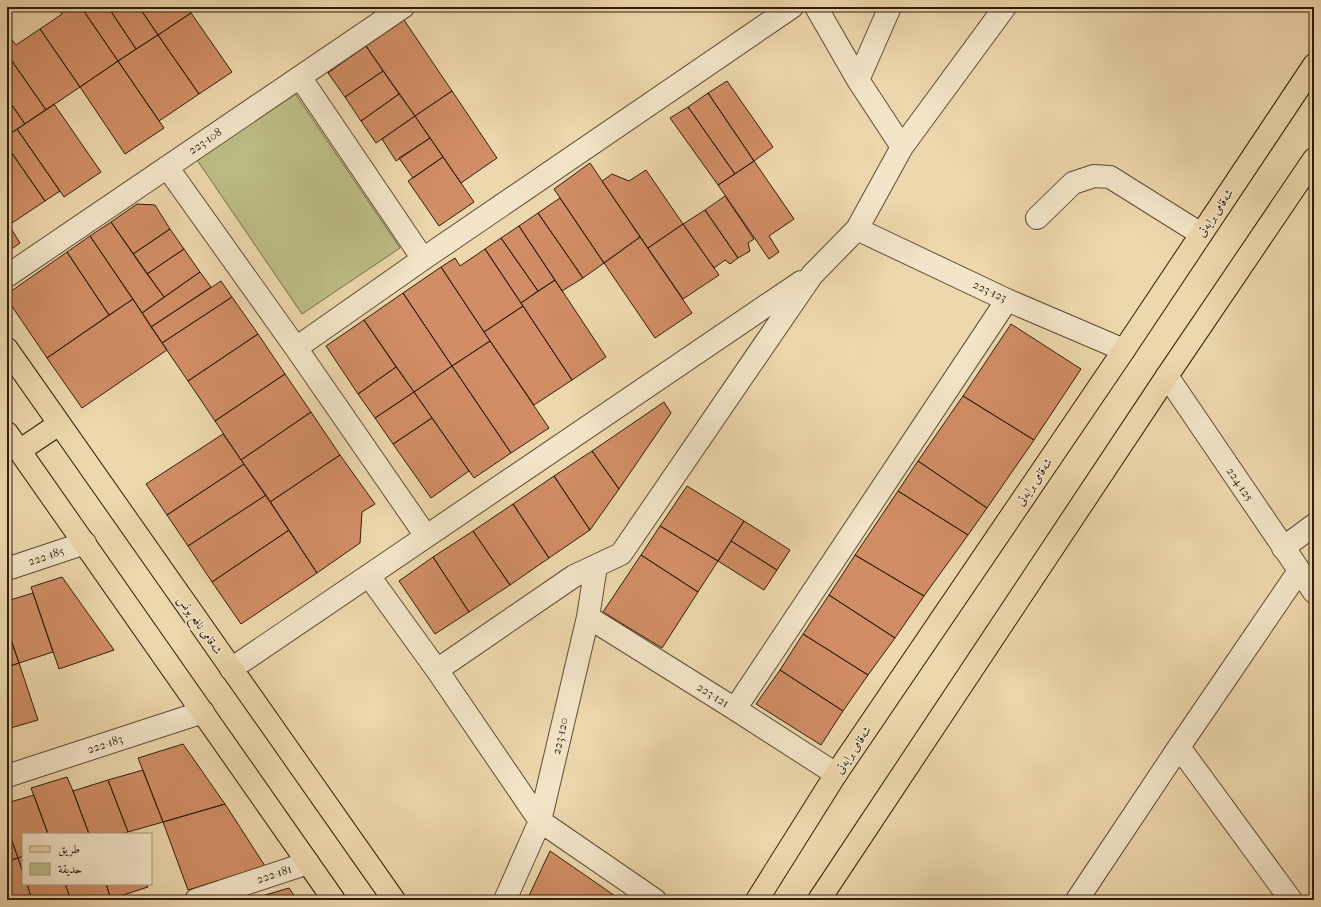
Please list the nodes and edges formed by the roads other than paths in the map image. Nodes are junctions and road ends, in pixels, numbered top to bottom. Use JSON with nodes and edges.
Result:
{"nodes":[{"id":1,"x":403,"y":7,"type":"edge"},
{"id":2,"x":792,"y":7,"type":"edge"},
{"id":3,"x":816,"y":7,"type":"edge"},
{"id":4,"x":890,"y":7,"type":"edge"},
{"id":5,"x":1005,"y":7,"type":"edge"},
{"id":6,"x":1314,"y":65,"type":"edge"},
{"id":7,"x":300,"y":77,"type":"junction"},
{"id":8,"x":858,"y":80,"type":"junction"},
{"id":9,"x":902,"y":147,"type":"junction"},
{"id":10,"x":1314,"y":159,"type":"edge"},
{"id":11,"x":167,"y":167,"type":"junction"},
{"id":12,"x":1037,"y":218,"type":"dead end"},
{"id":13,"x":857,"y":229,"type":"junction"},
{"id":14,"x":1201,"y":234,"type":"junction"},
{"id":15,"x":423,"y":259,"type":"junction"},
{"id":16,"x":812,"y":275,"type":"junction"},
{"id":17,"x":7,"y":276,"type":"edge"},
{"id":18,"x":1008,"y":300,"type":"junction"},
{"id":19,"x":296,"y":348,"type":"junction"},
{"id":20,"x":7,"y":349,"type":"edge"},
{"id":21,"x":1124,"y":350,"type":"junction"},
{"id":22,"x":1166,"y":376,"type":"junction"},
{"id":23,"x":60,"y":424,"type":"junction"},
{"id":24,"x":7,"y":433,"type":"edge"},
{"id":25,"x":20,"y":451,"type":"junction"},
{"id":26,"x":1314,"y":526,"type":"edge"},
{"id":27,"x":426,"y":536,"type":"junction"},
{"id":28,"x":85,"y":543,"type":"junction"},
{"id":29,"x":1283,"y":548,"type":"junction"},
{"id":30,"x":596,"y":566,"type":"junction"},
{"id":31,"x":7,"y":569,"type":"edge"},
{"id":32,"x":1299,"y":571,"type":"junction"},
{"id":33,"x":369,"y":576,"type":"junction"},
{"id":34,"x":1314,"y":592,"type":"edge"},
{"id":35,"x":588,"y":617,"type":"junction"},
{"id":36,"x":231,"y":669,"type":"junction"},
{"id":37,"x":437,"y":670,"type":"junction"},
{"id":38,"x":735,"y":708,"type":"junction"},
{"id":39,"x":203,"y":712,"type":"junction"},
{"id":40,"x":1179,"y":747,"type":"junction"},
{"id":41,"x":836,"y":774,"type":"junction"},
{"id":42,"x":7,"y":776,"type":"edge"},
{"id":43,"x":540,"y":821,"type":"junction"},
{"id":44,"x":308,"y":863,"type":"junction"},
{"id":45,"x":196,"y":900,"type":"edge"},
{"id":46,"x":334,"y":900,"type":"edge"},
{"id":47,"x":394,"y":900,"type":"edge"},
{"id":48,"x":505,"y":900,"type":"edge"},
{"id":49,"x":655,"y":900,"type":"edge"},
{"id":50,"x":757,"y":900,"type":"edge"},
{"id":51,"x":819,"y":900,"type":"edge"},
{"id":52,"x":1077,"y":900,"type":"edge"},
{"id":53,"x":1291,"y":900,"type":"edge"}],
"edges":[{"from":1,"to":7,"type":"street","name":"223-108"},
{"from":2,"to":15,"type":"street"},
{"from":3,"to":8,"type":"street"},
{"from":4,"to":8,"type":"street"},
{"from":5,"to":9,"type":"street"},
{"from":6,"to":14,"type":"main road","name":"شەقامی برایەتی"},
{"from":7,"to":11,"type":"street","name":"223-108"},
{"from":7,"to":15,"type":"street"},
{"from":8,"to":9,"type":"street"},
{"from":9,"to":13,"type":"street"},
{"from":10,"to":22,"type":"main road"},
{"from":11,"to":17,"type":"street","name":"223-108"},
{"from":11,"to":19,"type":"street"},
{"from":12,"to":14,"type":"street"},
{"from":13,"to":16,"type":"street"},
{"from":13,"to":18,"type":"street","name":"223-123"},
{"from":14,"to":21,"type":"main road","name":"شەقامی برایەتی"},
{"from":15,"to":19,"type":"street"},
{"from":16,"to":27,"type":"street"},
{"from":16,"to":30,"type":"street"},
{"from":18,"to":21,"type":"street","name":"223-123"},
{"from":18,"to":38,"type":"street"},
{"from":19,"to":27,"type":"street"},
{"from":20,"to":23,"type":"main road","name":"شەقامی نافع یونس"},
{"from":21,"to":41,"type":"main road","name":"شەقامی برایەتی"},
{"from":22,"to":29,"type":"street","name":"224-125"},
{"from":22,"to":51,"type":"main road"},
{"from":23,"to":25,"type":"main road"},
{"from":23,"to":36,"type":"main road","name":"شەقامی نافع یونس"},
{"from":24,"to":25,"type":"main road"},
{"from":25,"to":28,"type":"main road"},
{"from":26,"to":29,"type":"street"},
{"from":27,"to":33,"type":"street"},
{"from":28,"to":31,"type":"street","name":"222-185"},
{"from":28,"to":39,"type":"main road"},
{"from":29,"to":32,"type":"street","name":"224-125"},
{"from":30,"to":35,"type":"street","name":"223-120"},
{"from":30,"to":37,"type":"street"},
{"from":32,"to":34,"type":"street","name":"224-125"},
{"from":32,"to":40,"type":"street"},
{"from":33,"to":36,"type":"street"},
{"from":33,"to":37,"type":"street"},
{"from":35,"to":38,"type":"street","name":"223-121"},
{"from":35,"to":43,"type":"street","name":"223-120"},
{"from":36,"to":47,"type":"main road","name":"شەقامی نافع یونس"},
{"from":37,"to":43,"type":"street"},
{"from":38,"to":41,"type":"street","name":"223-121"},
{"from":39,"to":42,"type":"street","name":"222-183"},
{"from":39,"to":44,"type":"main road"},
{"from":40,"to":52,"type":"street"},
{"from":40,"to":53,"type":"street"},
{"from":41,"to":50,"type":"main road","name":"شەقامی برایەتی"},
{"from":43,"to":48,"type":"street","name":"223-120"},
{"from":43,"to":49,"type":"street"},
{"from":44,"to":45,"type":"street","name":"222-181"},
{"from":44,"to":46,"type":"main road"}]}
